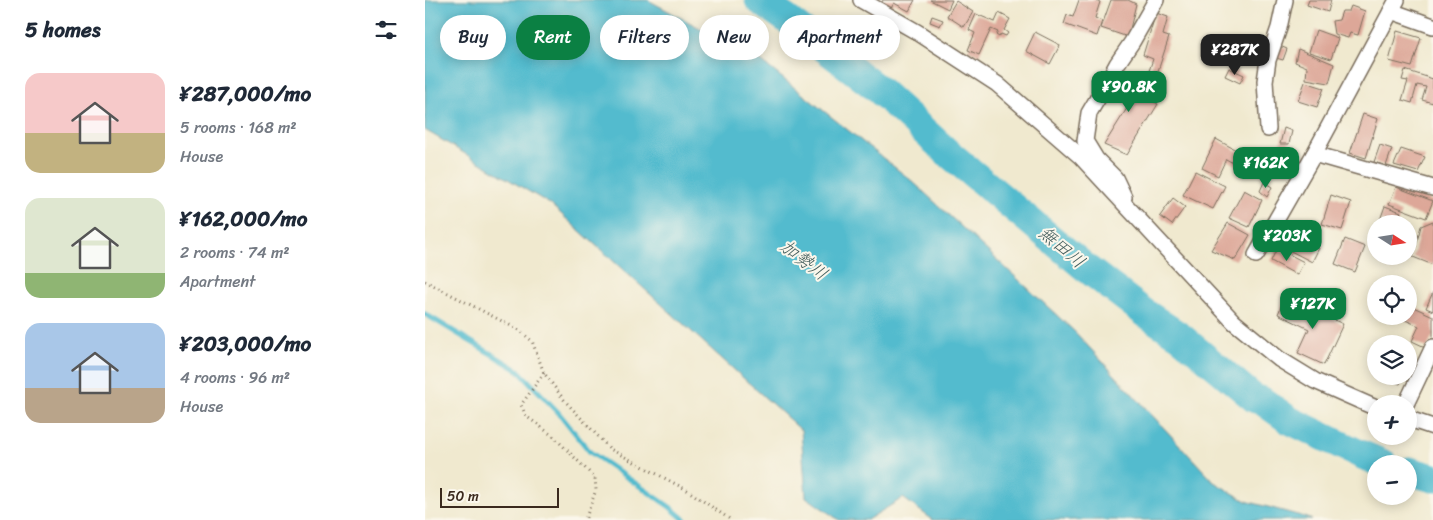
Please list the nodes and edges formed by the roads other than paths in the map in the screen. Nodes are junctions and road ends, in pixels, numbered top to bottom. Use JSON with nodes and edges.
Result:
{"nodes":[{"id":1,"x":861,"y":0,"type":"edge"},
{"id":2,"x":1156,"y":0,"type":"edge"},
{"id":3,"x":1285,"y":0,"type":"edge"},
{"id":4,"x":1394,"y":6,"type":"edge"},
{"id":5,"x":1433,"y":26,"type":"edge"},
{"id":6,"x":1268,"y":129,"type":"dead end"},
{"id":7,"x":1313,"y":154,"type":"junction"},
{"id":8,"x":1433,"y":188,"type":"edge"},
{"id":9,"x":1128,"y":208,"type":"junction"},
{"id":10,"x":1256,"y":255,"type":"dead end"},
{"id":11,"x":1433,"y":347,"type":"edge"},
{"id":12,"x":1410,"y":395,"type":"edge"},
{"id":13,"x":1367,"y":404,"type":"edge"},
{"id":14,"x":1417,"y":422,"type":"edge"},
{"id":15,"x":1433,"y":427,"type":"edge"}],
"edges":[{"from":1,"to":9,"type":"street"},
{"from":2,"to":9,"type":"street"},
{"from":3,"to":6,"type":"street"},
{"from":4,"to":5,"type":"street"},
{"from":4,"to":7,"type":"street"},
{"from":7,"to":8,"type":"street"},
{"from":7,"to":10,"type":"street"},
{"from":9,"to":13,"type":"street"},
{"from":11,"to":12,"type":"street"},
{"from":14,"to":15,"type":"street"}]}
